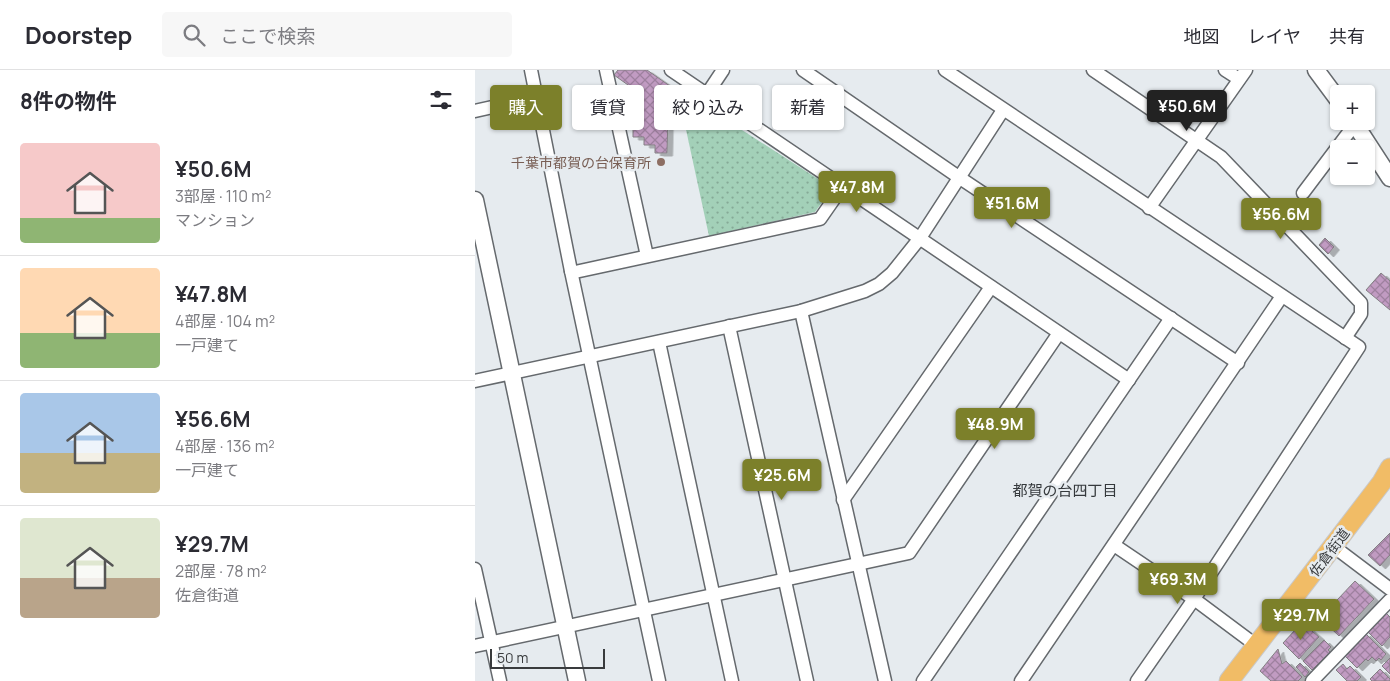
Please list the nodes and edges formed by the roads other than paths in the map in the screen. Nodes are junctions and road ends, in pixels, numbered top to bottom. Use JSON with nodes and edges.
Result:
{"nodes":[{"id":1,"x":531,"y":70,"type":"edge"},
{"id":2,"x":606,"y":70,"type":"edge"},
{"id":3,"x":671,"y":70,"type":"edge"},
{"id":4,"x":723,"y":70,"type":"edge"},
{"id":5,"x":803,"y":70,"type":"edge"},
{"id":6,"x":945,"y":70,"type":"edge"},
{"id":7,"x":1093,"y":70,"type":"edge"},
{"id":8,"x":1225,"y":70,"type":"edge"},
{"id":9,"x":1316,"y":70,"type":"edge"},
{"id":10,"x":1242,"y":75,"type":"edge"},
{"id":11,"x":534,"y":85,"type":"edge"},
{"id":12,"x":694,"y":85,"type":"edge"},
{"id":13,"x":713,"y":85,"type":"edge"},
{"id":14,"x":1330,"y":89,"type":"edge"},
{"id":15,"x":490,"y":108,"type":"edge"},
{"id":16,"x":1003,"y":110,"type":"junction"},
{"id":17,"x":475,"y":111,"type":"edge"},
{"id":18,"x":543,"y":130,"type":"edge"},
{"id":19,"x":760,"y":130,"type":"edge"},
{"id":20,"x":1348,"y":130,"type":"edge"},
{"id":21,"x":1359,"y":130,"type":"edge"},
{"id":22,"x":1197,"y":141,"type":"junction"},
{"id":23,"x":1389,"y":174,"type":"edge"},
{"id":24,"x":960,"y":178,"type":"junction"},
{"id":25,"x":843,"y":186,"type":"junction"},
{"id":26,"x":1303,"y":193,"type":"dead end"},
{"id":27,"x":475,"y":200,"type":"edge"},
{"id":28,"x":1149,"y":208,"type":"junction"},
{"id":29,"x":920,"y":238,"type":"junction"},
{"id":30,"x":647,"y":256,"type":"junction"},
{"id":31,"x":571,"y":271,"type":"junction"},
{"id":32,"x":991,"y":287,"type":"junction"},
{"id":33,"x":1282,"y":296,"type":"junction"},
{"id":34,"x":801,"y":311,"type":"junction"},
{"id":35,"x":1171,"y":318,"type":"junction"},
{"id":36,"x":729,"y":326,"type":"junction"},
{"id":37,"x":1059,"y":332,"type":"junction"},
{"id":38,"x":1345,"y":338,"type":"junction"},
{"id":39,"x":659,"y":342,"type":"junction"},
{"id":40,"x":589,"y":357,"type":"junction"},
{"id":41,"x":1237,"y":363,"type":"junction"},
{"id":42,"x":512,"y":373,"type":"junction"},
{"id":43,"x":1129,"y":380,"type":"junction"},
{"id":44,"x":475,"y":382,"type":"edge"},
{"id":45,"x":1390,"y":468,"type":"edge"},
{"id":46,"x":843,"y":500,"type":"junction"},
{"id":47,"x":1114,"y":545,"type":"junction"},
{"id":48,"x":1333,"y":546,"type":"junction"},
{"id":49,"x":857,"y":564,"type":"junction"},
{"id":50,"x":475,"y":569,"type":"edge"},
{"id":51,"x":785,"y":580,"type":"junction"},
{"id":52,"x":1390,"y":589,"type":"edge"},
{"id":53,"x":713,"y":596,"type":"junction"},
{"id":54,"x":1194,"y":599,"type":"junction"},
{"id":55,"x":1390,"y":600,"type":"edge"},
{"id":56,"x":643,"y":610,"type":"junction"},
{"id":57,"x":566,"y":627,"type":"junction"},
{"id":58,"x":491,"y":643,"type":"junction"},
{"id":59,"x":475,"y":646,"type":"edge"},
{"id":60,"x":1257,"y":646,"type":"junction"},
{"id":61,"x":500,"y":681,"type":"edge"},
{"id":62,"x":577,"y":681,"type":"edge"},
{"id":63,"x":659,"y":681,"type":"edge"},
{"id":64,"x":732,"y":681,"type":"edge"},
{"id":65,"x":807,"y":681,"type":"edge"},
{"id":66,"x":885,"y":681,"type":"edge"},
{"id":67,"x":923,"y":681,"type":"edge"},
{"id":68,"x":1021,"y":681,"type":"edge"},
{"id":69,"x":1137,"y":681,"type":"edge"},
{"id":70,"x":1229,"y":681,"type":"edge"},
{"id":71,"x":1312,"y":681,"type":"edge"}],
"edges":[{"from":1,"to":11,"type":"street"},
{"from":2,"to":30,"type":"street"},
{"from":3,"to":12,"type":"street"},
{"from":4,"to":13,"type":"street"},
{"from":5,"to":24,"type":"street"},
{"from":6,"to":16,"type":"street"},
{"from":7,"to":22,"type":"street"},
{"from":8,"to":10,"type":"street"},
{"from":9,"to":14,"type":"street"},
{"from":10,"to":22,"type":"street"},
{"from":15,"to":17,"type":"street"},
{"from":16,"to":24,"type":"street"},
{"from":16,"to":28,"type":"street"},
{"from":18,"to":31,"type":"street"},
{"from":19,"to":25,"type":"street"},
{"from":20,"to":26,"type":"street"},
{"from":21,"to":23,"type":"street"},
{"from":22,"to":28,"type":"street"},
{"from":22,"to":38,"type":"street"},
{"from":24,"to":29,"type":"street"},
{"from":24,"to":35,"type":"street"},
{"from":25,"to":29,"type":"street"},
{"from":25,"to":30,"type":"street"},
{"from":27,"to":42,"type":"street"},
{"from":28,"to":33,"type":"street"},
{"from":29,"to":32,"type":"street"},
{"from":29,"to":34,"type":"street"},
{"from":30,"to":31,"type":"street"},
{"from":31,"to":40,"type":"street"},
{"from":32,"to":37,"type":"street"},
{"from":32,"to":46,"type":"street"},
{"from":33,"to":38,"type":"street"},
{"from":33,"to":41,"type":"street"},
{"from":34,"to":36,"type":"street"},
{"from":34,"to":46,"type":"street"},
{"from":35,"to":41,"type":"street"},
{"from":35,"to":43,"type":"street"},
{"from":36,"to":39,"type":"street"},
{"from":36,"to":51,"type":"street"},
{"from":37,"to":43,"type":"street"},
{"from":37,"to":49,"type":"street"},
{"from":38,"to":54,"type":"street"},
{"from":39,"to":40,"type":"street"},
{"from":39,"to":53,"type":"street"},
{"from":40,"to":42,"type":"street"},
{"from":40,"to":56,"type":"street"},
{"from":41,"to":47,"type":"street"},
{"from":42,"to":44,"type":"street"},
{"from":42,"to":57,"type":"street"},
{"from":43,"to":67,"type":"street"},
{"from":45,"to":48,"type":"main road","name":"佐倉街道"},
{"from":46,"to":49,"type":"street"},
{"from":47,"to":54,"type":"street"},
{"from":47,"to":68,"type":"street"},
{"from":48,"to":52,"type":"street"},
{"from":48,"to":60,"type":"main road","name":"佐倉街道"},
{"from":49,"to":51,"type":"street"},
{"from":49,"to":66,"type":"street"},
{"from":50,"to":58,"type":"street"},
{"from":51,"to":53,"type":"street"},
{"from":51,"to":65,"type":"street"},
{"from":53,"to":56,"type":"street"},
{"from":53,"to":64,"type":"street"},
{"from":54,"to":60,"type":"street"},
{"from":54,"to":69,"type":"street"},
{"from":55,"to":71,"type":"street"},
{"from":56,"to":57,"type":"street"},
{"from":56,"to":63,"type":"street"},
{"from":57,"to":58,"type":"street"},
{"from":57,"to":62,"type":"street"},
{"from":58,"to":59,"type":"street"},
{"from":58,"to":61,"type":"street"},
{"from":60,"to":70,"type":"main road","name":"佐倉街道"}]}
